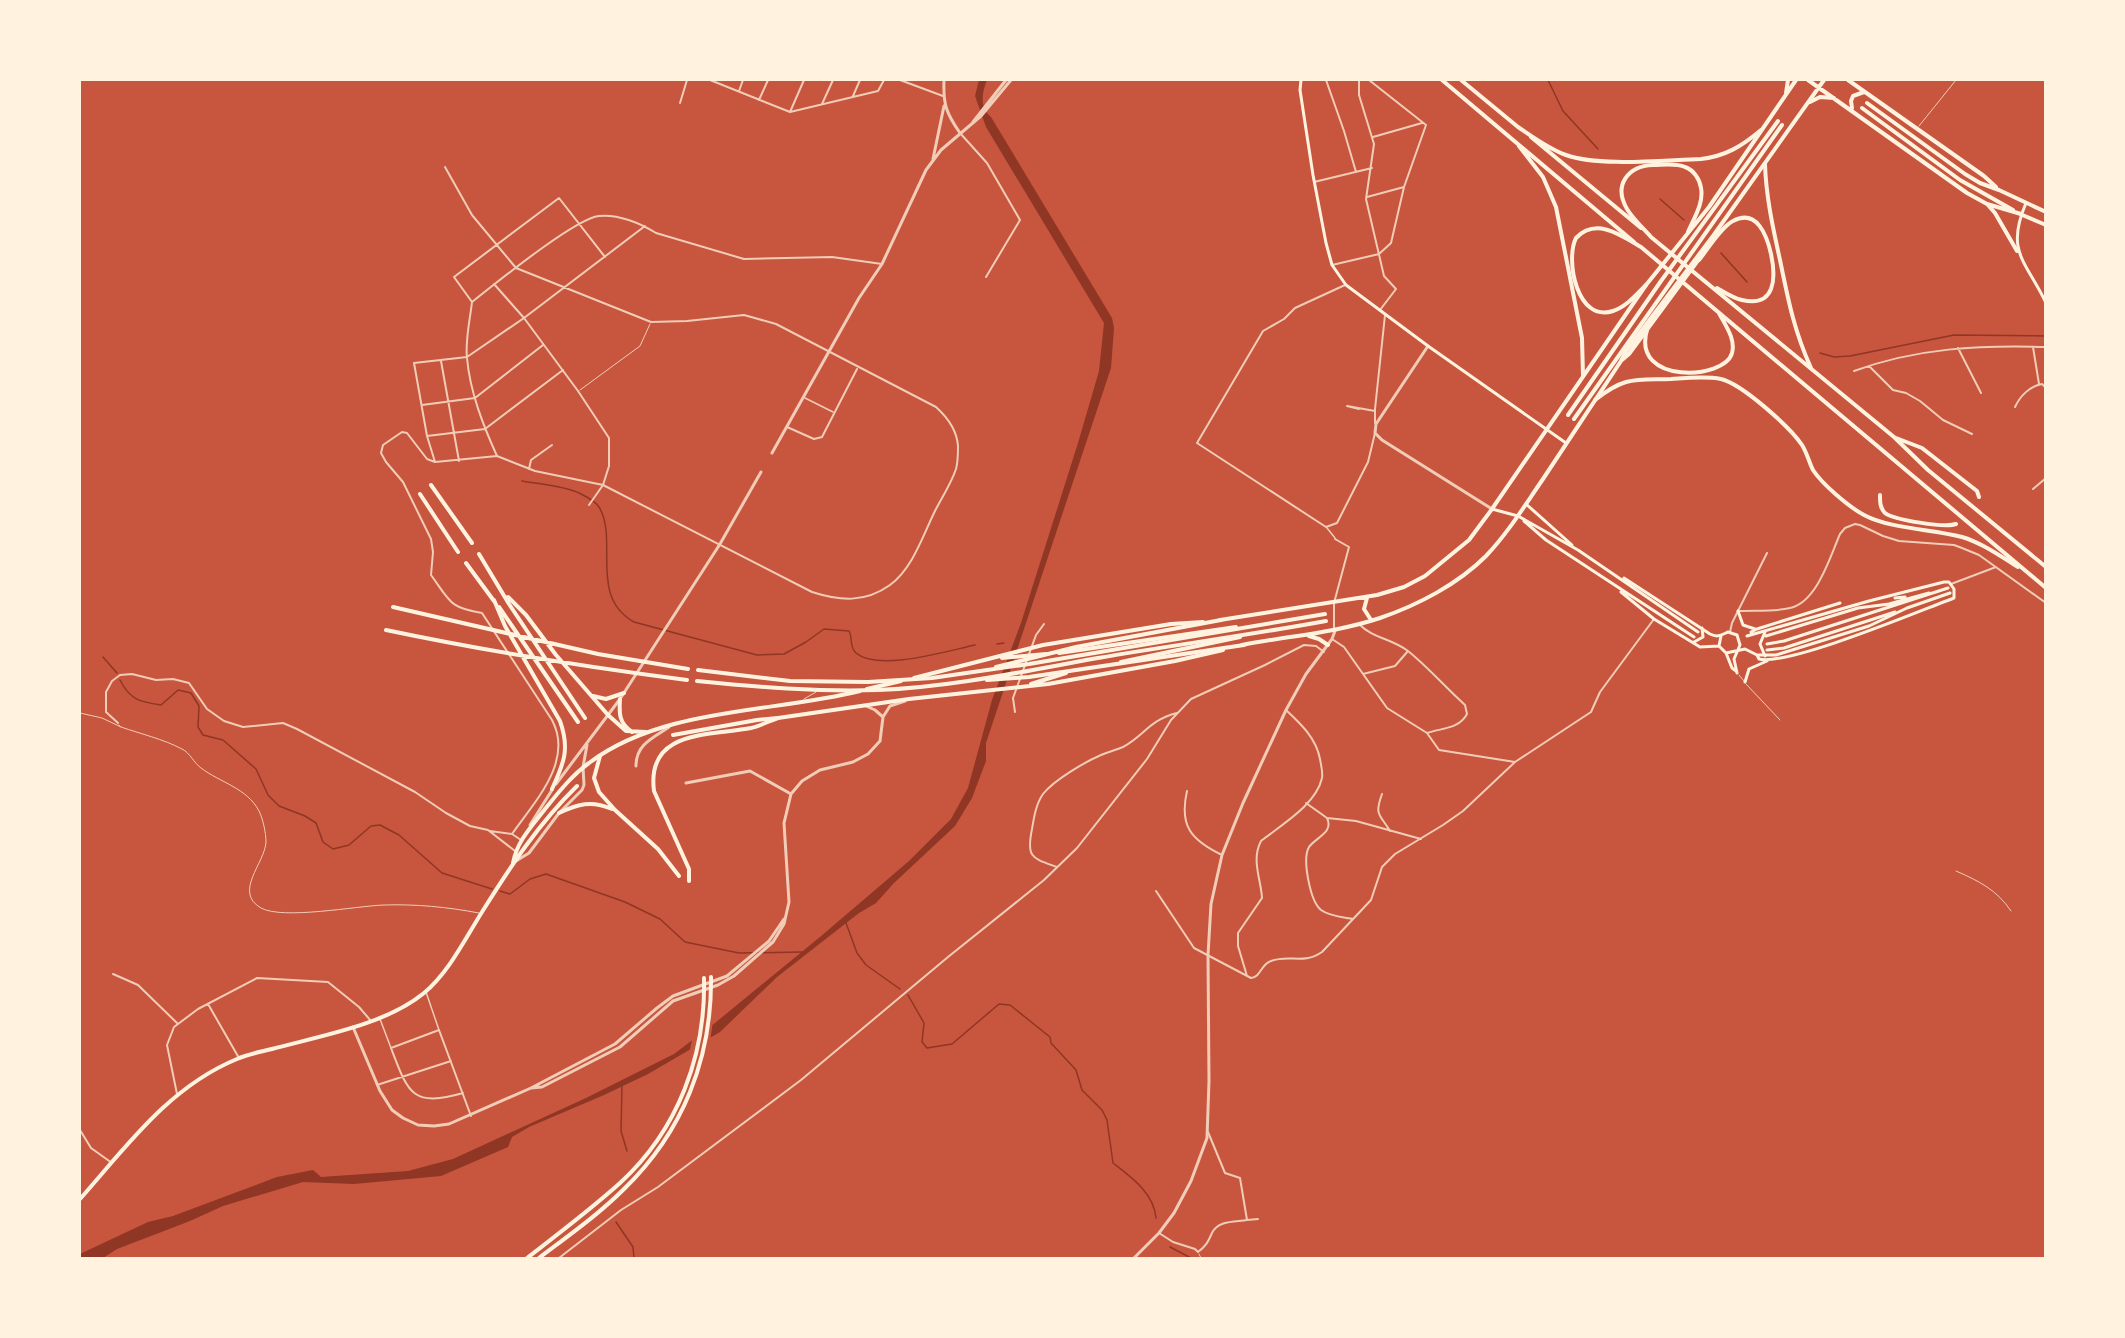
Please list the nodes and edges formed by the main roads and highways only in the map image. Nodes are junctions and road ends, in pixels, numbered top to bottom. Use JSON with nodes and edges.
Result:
{"nodes":[{"id":1,"x":1301,"y":80,"type":"edge"},
{"id":2,"x":1442,"y":80,"type":"edge"},
{"id":3,"x":1461,"y":80,"type":"edge"},
{"id":4,"x":1788,"y":80,"type":"edge"},
{"id":5,"x":1796,"y":80,"type":"edge"},
{"id":6,"x":1808,"y":80,"type":"edge"},
{"id":7,"x":1824,"y":80,"type":"edge"},
{"id":8,"x":1849,"y":80,"type":"edge"},
{"id":9,"x":1819,"y":87,"type":"junction"},
{"id":10,"x":1865,"y":92,"type":"junction"},
{"id":11,"x":1838,"y":99,"type":"junction"},
{"id":12,"x":1867,"y":102,"type":"dead end"},
{"id":13,"x":1779,"y":104,"type":"junction"},
{"id":14,"x":1806,"y":105,"type":"junction"},
{"id":15,"x":1862,"y":108,"type":"dead end"},
{"id":16,"x":1853,"y":110,"type":"junction"},
{"id":17,"x":1518,"y":127,"type":"junction"},
{"id":18,"x":1761,"y":130,"type":"junction"},
{"id":19,"x":1513,"y":138,"type":"junction"},
{"id":20,"x":1765,"y":164,"type":"junction"},
{"id":21,"x":1999,"y":190,"type":"junction"},
{"id":22,"x":2026,"y":203,"type":"junction"},
{"id":23,"x":1987,"y":204,"type":"junction"},
{"id":24,"x":2046,"y":212,"type":"edge"},
{"id":25,"x":2021,"y":214,"type":"junction"},
{"id":26,"x":2046,"y":225,"type":"edge"},
{"id":27,"x":1688,"y":232,"type":"junction"},
{"id":28,"x":1713,"y":236,"type":"junction"},
{"id":29,"x":1651,"y":237,"type":"junction"},
{"id":30,"x":1641,"y":247,"type":"junction"},
{"id":31,"x":2017,"y":251,"type":"junction"},
{"id":32,"x":1699,"y":260,"type":"junction"},
{"id":33,"x":1708,"y":284,"type":"junction"},
{"id":34,"x":1646,"y":285,"type":"junction"},
{"id":35,"x":2046,"y":303,"type":"edge"},
{"id":36,"x":1717,"y":310,"type":"junction"},
{"id":37,"x":1647,"y":330,"type":"junction"},
{"id":38,"x":1621,"y":361,"type":"junction"},
{"id":39,"x":1811,"y":368,"type":"junction"},
{"id":40,"x":1583,"y":376,"type":"junction"},
{"id":41,"x":1595,"y":400,"type":"junction"},
{"id":42,"x":1568,"y":415,"type":"dead end"},
{"id":43,"x":1574,"y":419,"type":"dead end"},
{"id":44,"x":1546,"y":429,"type":"junction"},
{"id":45,"x":1894,"y":437,"type":"junction"},
{"id":46,"x":1566,"y":444,"type":"junction"},
{"id":47,"x":431,"y":485,"type":"dead end"},
{"id":48,"x":420,"y":494,"type":"dead end"},
{"id":49,"x":1880,"y":495,"type":"dead end"},
{"id":50,"x":1979,"y":497,"type":"dead end"},
{"id":51,"x":1526,"y":504,"type":"junction"},
{"id":52,"x":1492,"y":509,"type":"junction"},
{"id":53,"x":1518,"y":516,"type":"junction"},
{"id":54,"x":1956,"y":524,"type":"dead end"},
{"id":55,"x":472,"y":543,"type":"dead end"},
{"id":56,"x":1578,"y":550,"type":"junction"},
{"id":57,"x":458,"y":552,"type":"dead end"},
{"id":58,"x":479,"y":554,"type":"dead end"},
{"id":59,"x":466,"y":563,"type":"dead end"},
{"id":60,"x":1599,"y":564,"type":"junction"},
{"id":61,"x":2046,"y":567,"type":"edge"},
{"id":62,"x":2030,"y":574,"type":"junction"},
{"id":63,"x":1608,"y":582,"type":"junction"},
{"id":64,"x":2046,"y":588,"type":"edge"},
{"id":65,"x":1949,"y":591,"type":"junction"},
{"id":66,"x":505,"y":594,"type":"junction"},
{"id":67,"x":1913,"y":596,"type":"junction"},
{"id":68,"x":1367,"y":597,"type":"junction"},
{"id":69,"x":1895,"y":598,"type":"dead end"},
{"id":70,"x":494,"y":600,"type":"junction"},
{"id":71,"x":1840,"y":603,"type":"dead end"},
{"id":72,"x":393,"y":607,"type":"dead end"},
{"id":73,"x":1907,"y":608,"type":"junction"},
{"id":74,"x":1738,"y":611,"type":"road end"},
{"id":75,"x":1325,"y":614,"type":"dead end"},
{"id":76,"x":1221,"y":620,"type":"junction"},
{"id":77,"x":1371,"y":620,"type":"junction"},
{"id":78,"x":1326,"y":621,"type":"dead end"},
{"id":79,"x":1254,"y":625,"type":"junction"},
{"id":80,"x":1702,"y":627,"type":"junction"},
{"id":81,"x":1757,"y":629,"type":"junction"},
{"id":82,"x":386,"y":630,"type":"dead end"},
{"id":83,"x":1767,"y":631,"type":"junction"},
{"id":84,"x":1698,"y":632,"type":"dead end"},
{"id":85,"x":1737,"y":635,"type":"junction"},
{"id":86,"x":1296,"y":636,"type":"junction"},
{"id":87,"x":1721,"y":636,"type":"junction"},
{"id":88,"x":1747,"y":636,"type":"junction"},
{"id":89,"x":1766,"y":636,"type":"dead end"},
{"id":90,"x":1240,"y":637,"type":"junction"},
{"id":91,"x":1694,"y":637,"type":"dead end"},
{"id":92,"x":1692,"y":643,"type":"junction"},
{"id":93,"x":1244,"y":645,"type":"junction"},
{"id":94,"x":1328,"y":645,"type":"road end"},
{"id":95,"x":1767,"y":645,"type":"dead end"},
{"id":96,"x":1719,"y":646,"type":"junction"},
{"id":97,"x":1767,"y":650,"type":"dead end"},
{"id":98,"x":1736,"y":651,"type":"junction"},
{"id":99,"x":1726,"y":653,"type":"junction"},
{"id":100,"x":1757,"y":655,"type":"junction"},
{"id":101,"x":1766,"y":657,"type":"junction"},
{"id":102,"x":992,"y":659,"type":"junction"},
{"id":103,"x":1770,"y":660,"type":"junction"},
{"id":104,"x":688,"y":669,"type":"dead end"},
{"id":105,"x":698,"y":670,"type":"dead end"},
{"id":106,"x":963,"y":674,"type":"junction"},
{"id":107,"x":687,"y":680,"type":"dead end"},
{"id":108,"x":697,"y":681,"type":"dead end"},
{"id":109,"x":966,"y":682,"type":"junction"},
{"id":110,"x":1745,"y":682,"type":"road end"},
{"id":111,"x":1022,"y":687,"type":"junction"},
{"id":112,"x":624,"y":693,"type":"road end"},
{"id":113,"x":592,"y":696,"type":"junction"},
{"id":114,"x":620,"y":699,"type":"road end"},
{"id":115,"x":585,"y":718,"type":"dead end"},
{"id":116,"x":778,"y":718,"type":"junction"},
{"id":117,"x":578,"y":722,"type":"dead end"},
{"id":118,"x":633,"y":732,"type":"junction"},
{"id":119,"x":649,"y":732,"type":"junction"},
{"id":120,"x":673,"y":735,"type":"dead end"},
{"id":121,"x":600,"y":756,"type":"junction"},
{"id":122,"x":578,"y":786,"type":"dead end"},
{"id":123,"x":552,"y":789,"type":"road end"},
{"id":124,"x":615,"y":810,"type":"junction"},
{"id":125,"x":559,"y":813,"type":"road end"},
{"id":126,"x":513,"y":863,"type":"junction"},
{"id":127,"x":679,"y":876,"type":"dead end"},
{"id":128,"x":689,"y":881,"type":"dead end"},
{"id":129,"x":711,"y":976,"type":"dead end"},
{"id":130,"x":704,"y":978,"type":"dead end"},
{"id":131,"x":80,"y":1199,"type":"edge"},
{"id":132,"x":526,"y":1258,"type":"edge"},
{"id":133,"x":539,"y":1258,"type":"edge"}],
"edges":[{"from":1,"to":44,"type":"main road"},
{"from":2,"to":19,"type":"main road"},
{"from":3,"to":17,"type":"main road"},
{"from":4,"to":13,"type":"main road"},
{"from":5,"to":13,"type":"main road"},
{"from":6,"to":9,"type":"main road"},
{"from":7,"to":9,"type":"main road"},
{"from":8,"to":10,"type":"main road"},
{"from":9,"to":11,"type":"main road"},
{"from":9,"to":14,"type":"main road"},
{"from":10,"to":16,"type":"main road"},
{"from":10,"to":21,"type":"main road"},
{"from":11,"to":14,"type":"main road"},
{"from":11,"to":16,"type":"main road"},
{"from":12,"to":21,"type":"main road"},
{"from":13,"to":18,"type":"main road"},
{"from":14,"to":20,"type":"main road"},
{"from":15,"to":25,"type":"main road"},
{"from":16,"to":23,"type":"main road"},
{"from":17,"to":18,"type":"main road"},
{"from":17,"to":29,"type":"main road"},
{"from":18,"to":27,"type":"main road"},
{"from":19,"to":30,"type":"main road"},
{"from":19,"to":40,"type":"main road"},
{"from":20,"to":28,"type":"main road"},
{"from":20,"to":39,"type":"main road"},
{"from":21,"to":22,"type":"main road"},
{"from":22,"to":24,"type":"main road"},
{"from":22,"to":25,"type":"main road"},
{"from":23,"to":25,"type":"main road"},
{"from":23,"to":31,"type":"main road"},
{"from":25,"to":26,"type":"main road"},
{"from":25,"to":31,"type":"main road"},
{"from":27,"to":29,"type":"main road"},
{"from":27,"to":34,"type":"main road"},
{"from":28,"to":32,"type":"main road"},
{"from":28,"to":38,"type":"main road"},
{"from":29,"to":33,"type":"main road"},
{"from":30,"to":34,"type":"main road"},
{"from":30,"to":36,"type":"main road"},
{"from":31,"to":35,"type":"main road"},
{"from":32,"to":33,"type":"main road"},
{"from":32,"to":37,"type":"main road"},
{"from":33,"to":39,"type":"main road"},
{"from":34,"to":40,"type":"main road"},
{"from":36,"to":37,"type":"main road"},
{"from":36,"to":62,"type":"main road"},
{"from":37,"to":38,"type":"main road"},
{"from":38,"to":41,"type":"main road"},
{"from":39,"to":45,"type":"main road"},
{"from":40,"to":44,"type":"main road"},
{"from":41,"to":46,"type":"main road"},
{"from":41,"to":62,"type":"main road"},
{"from":42,"to":43,"type":"main road"},
{"from":44,"to":46,"type":"main road"},
{"from":44,"to":52,"type":"main road"},
{"from":45,"to":50,"type":"main road"},
{"from":45,"to":61,"type":"main road"},
{"from":46,"to":51,"type":"main road"},
{"from":47,"to":55,"type":"main road"},
{"from":48,"to":57,"type":"main road"},
{"from":49,"to":54,"type":"main road"},
{"from":51,"to":53,"type":"main road"},
{"from":51,"to":56,"type":"main road"},
{"from":52,"to":53,"type":"main road"},
{"from":52,"to":68,"type":"main road"},
{"from":53,"to":56,"type":"main road"},
{"from":53,"to":63,"type":"main road"},
{"from":53,"to":77,"type":"main road"},
{"from":56,"to":60,"type":"main road"},
{"from":58,"to":66,"type":"main road"},
{"from":59,"to":70,"type":"main road"},
{"from":60,"to":80,"type":"main road"},
{"from":60,"to":84,"type":"main road"},
{"from":62,"to":64,"type":"main road"},
{"from":63,"to":91,"type":"main road"},
{"from":63,"to":92,"type":"main road"},
{"from":65,"to":67,"type":"main road"},
{"from":65,"to":73,"type":"main road"},
{"from":65,"to":95,"type":"main road"},
{"from":66,"to":113,"type":"main road"},
{"from":66,"to":115,"type":"main road"},
{"from":67,"to":69,"type":"main road"},
{"from":67,"to":89,"type":"main road"},
{"from":68,"to":76,"type":"main road"},
{"from":68,"to":77,"type":"main road"},
{"from":70,"to":117,"type":"main road"},
{"from":70,"to":123,"type":"main road"},
{"from":71,"to":81,"type":"main road"},
{"from":72,"to":104,"type":"main road"},
{"from":73,"to":97,"type":"main road"},
{"from":73,"to":101,"type":"main road"},
{"from":74,"to":81,"type":"main road"},
{"from":75,"to":79,"type":"main road"},
{"from":76,"to":102,"type":"main road"},
{"from":76,"to":106,"type":"main road"},
{"from":77,"to":86,"type":"main road"},
{"from":78,"to":90,"type":"main road"},
{"from":79,"to":102,"type":"main road"},
{"from":79,"to":106,"type":"main road"},
{"from":80,"to":87,"type":"main road"},
{"from":80,"to":92,"type":"main road"},
{"from":81,"to":88,"type":"main road"},
{"from":82,"to":107,"type":"main road"},
{"from":83,"to":88,"type":"main road"},
{"from":83,"to":101,"type":"main road"},
{"from":83,"to":103,"type":"main road"},
{"from":85,"to":87,"type":"main road"},
{"from":85,"to":88,"type":"main road"},
{"from":85,"to":98,"type":"main road"},
{"from":86,"to":93,"type":"main road"},
{"from":86,"to":94,"type":"main road"},
{"from":87,"to":96,"type":"main road"},
{"from":90,"to":109,"type":"main road"},
{"from":90,"to":111,"type":"main road"},
{"from":92,"to":96,"type":"main road"},
{"from":93,"to":109,"type":"main road"},
{"from":93,"to":111,"type":"main road"},
{"from":96,"to":99,"type":"main road"},
{"from":98,"to":99,"type":"main road"},
{"from":98,"to":99,"type":"main road"},
{"from":98,"to":100,"type":"main road"},
{"from":100,"to":101,"type":"main road"},
{"from":100,"to":103,"type":"main road"},
{"from":102,"to":119,"type":"main road"},
{"from":103,"to":110,"type":"main road"},
{"from":105,"to":106,"type":"main road"},
{"from":108,"to":109,"type":"main road"},
{"from":111,"to":116,"type":"main road"},
{"from":112,"to":113,"type":"main road"},
{"from":113,"to":118,"type":"main road"},
{"from":114,"to":118,"type":"main road"},
{"from":116,"to":120,"type":"main road"},
{"from":116,"to":128,"type":"main road"},
{"from":118,"to":119,"type":"main road"},
{"from":119,"to":121,"type":"main road"},
{"from":121,"to":124,"type":"main road"},
{"from":121,"to":126,"type":"main road"},
{"from":122,"to":126,"type":"main road"},
{"from":124,"to":125,"type":"main road"},
{"from":124,"to":127,"type":"main road"},
{"from":126,"to":131,"type":"main road"},
{"from":129,"to":133,"type":"main road"},
{"from":130,"to":132,"type":"main road"}]}
